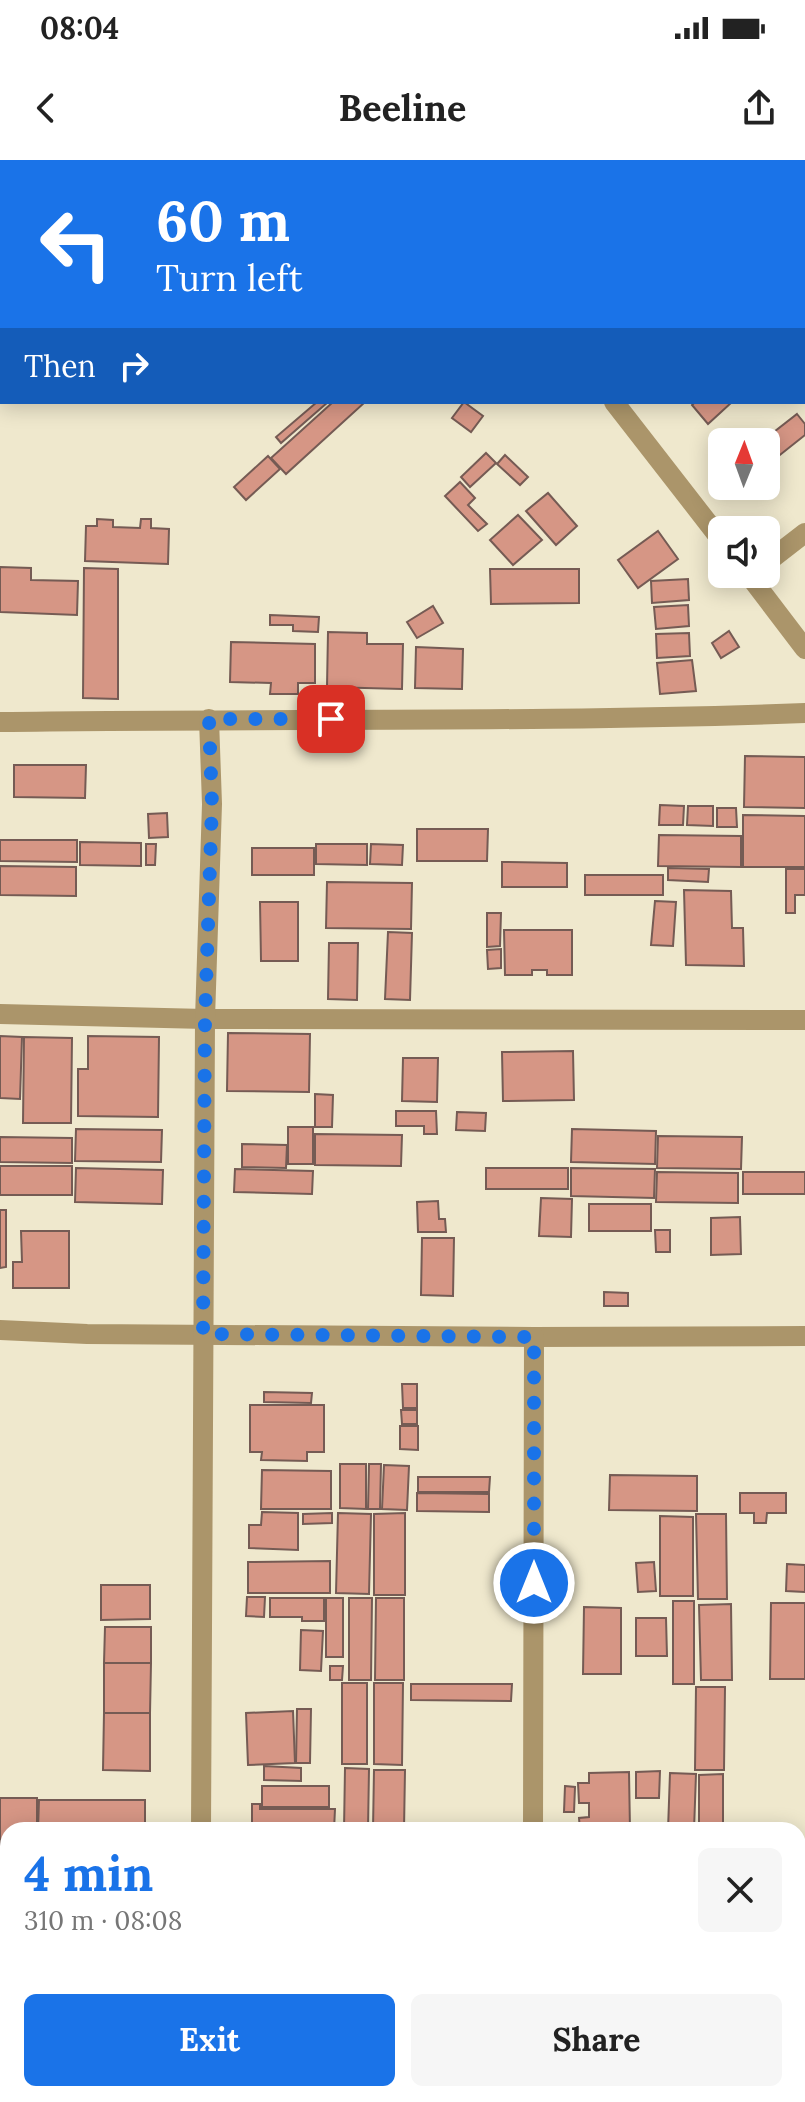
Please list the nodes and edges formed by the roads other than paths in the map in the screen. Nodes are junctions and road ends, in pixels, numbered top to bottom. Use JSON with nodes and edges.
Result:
{"nodes":[{"id":1,"x":616,"y":404,"type":"edge"},
{"id":2,"x":708,"y":523,"type":"edge"},
{"id":3,"x":805,"y":533,"type":"edge"},
{"id":4,"x":780,"y":552,"type":"edge"},
{"id":5,"x":765,"y":588,"type":"edge"},
{"id":6,"x":805,"y":649,"type":"edge"},
{"id":7,"x":805,"y":713,"type":"edge"},
{"id":8,"x":209,"y":719,"type":"junction"},
{"id":9,"x":0,"y":722,"type":"edge"},
{"id":10,"x":0,"y":1014,"type":"edge"},
{"id":11,"x":205,"y":1019,"type":"junction"},
{"id":12,"x":805,"y":1020,"type":"edge"},
{"id":13,"x":0,"y":1330,"type":"edge"},
{"id":14,"x":203,"y":1334,"type":"junction"},
{"id":15,"x":805,"y":1336,"type":"edge"},
{"id":16,"x":534,"y":1337,"type":"junction"},
{"id":17,"x":201,"y":1822,"type":"edge"},
{"id":18,"x":533,"y":1822,"type":"edge"}],
"edges":[{"from":1,"to":2,"type":"street"},
{"from":3,"to":4,"type":"street"},
{"from":5,"to":6,"type":"street"},
{"from":7,"to":8,"type":"street"},
{"from":8,"to":9,"type":"street"},
{"from":8,"to":11,"type":"street"},
{"from":10,"to":11,"type":"street"},
{"from":11,"to":12,"type":"street"},
{"from":11,"to":14,"type":"street"},
{"from":13,"to":14,"type":"street"},
{"from":14,"to":16,"type":"street"},
{"from":14,"to":17,"type":"street"},
{"from":15,"to":16,"type":"street"},
{"from":16,"to":18,"type":"street"}]}
